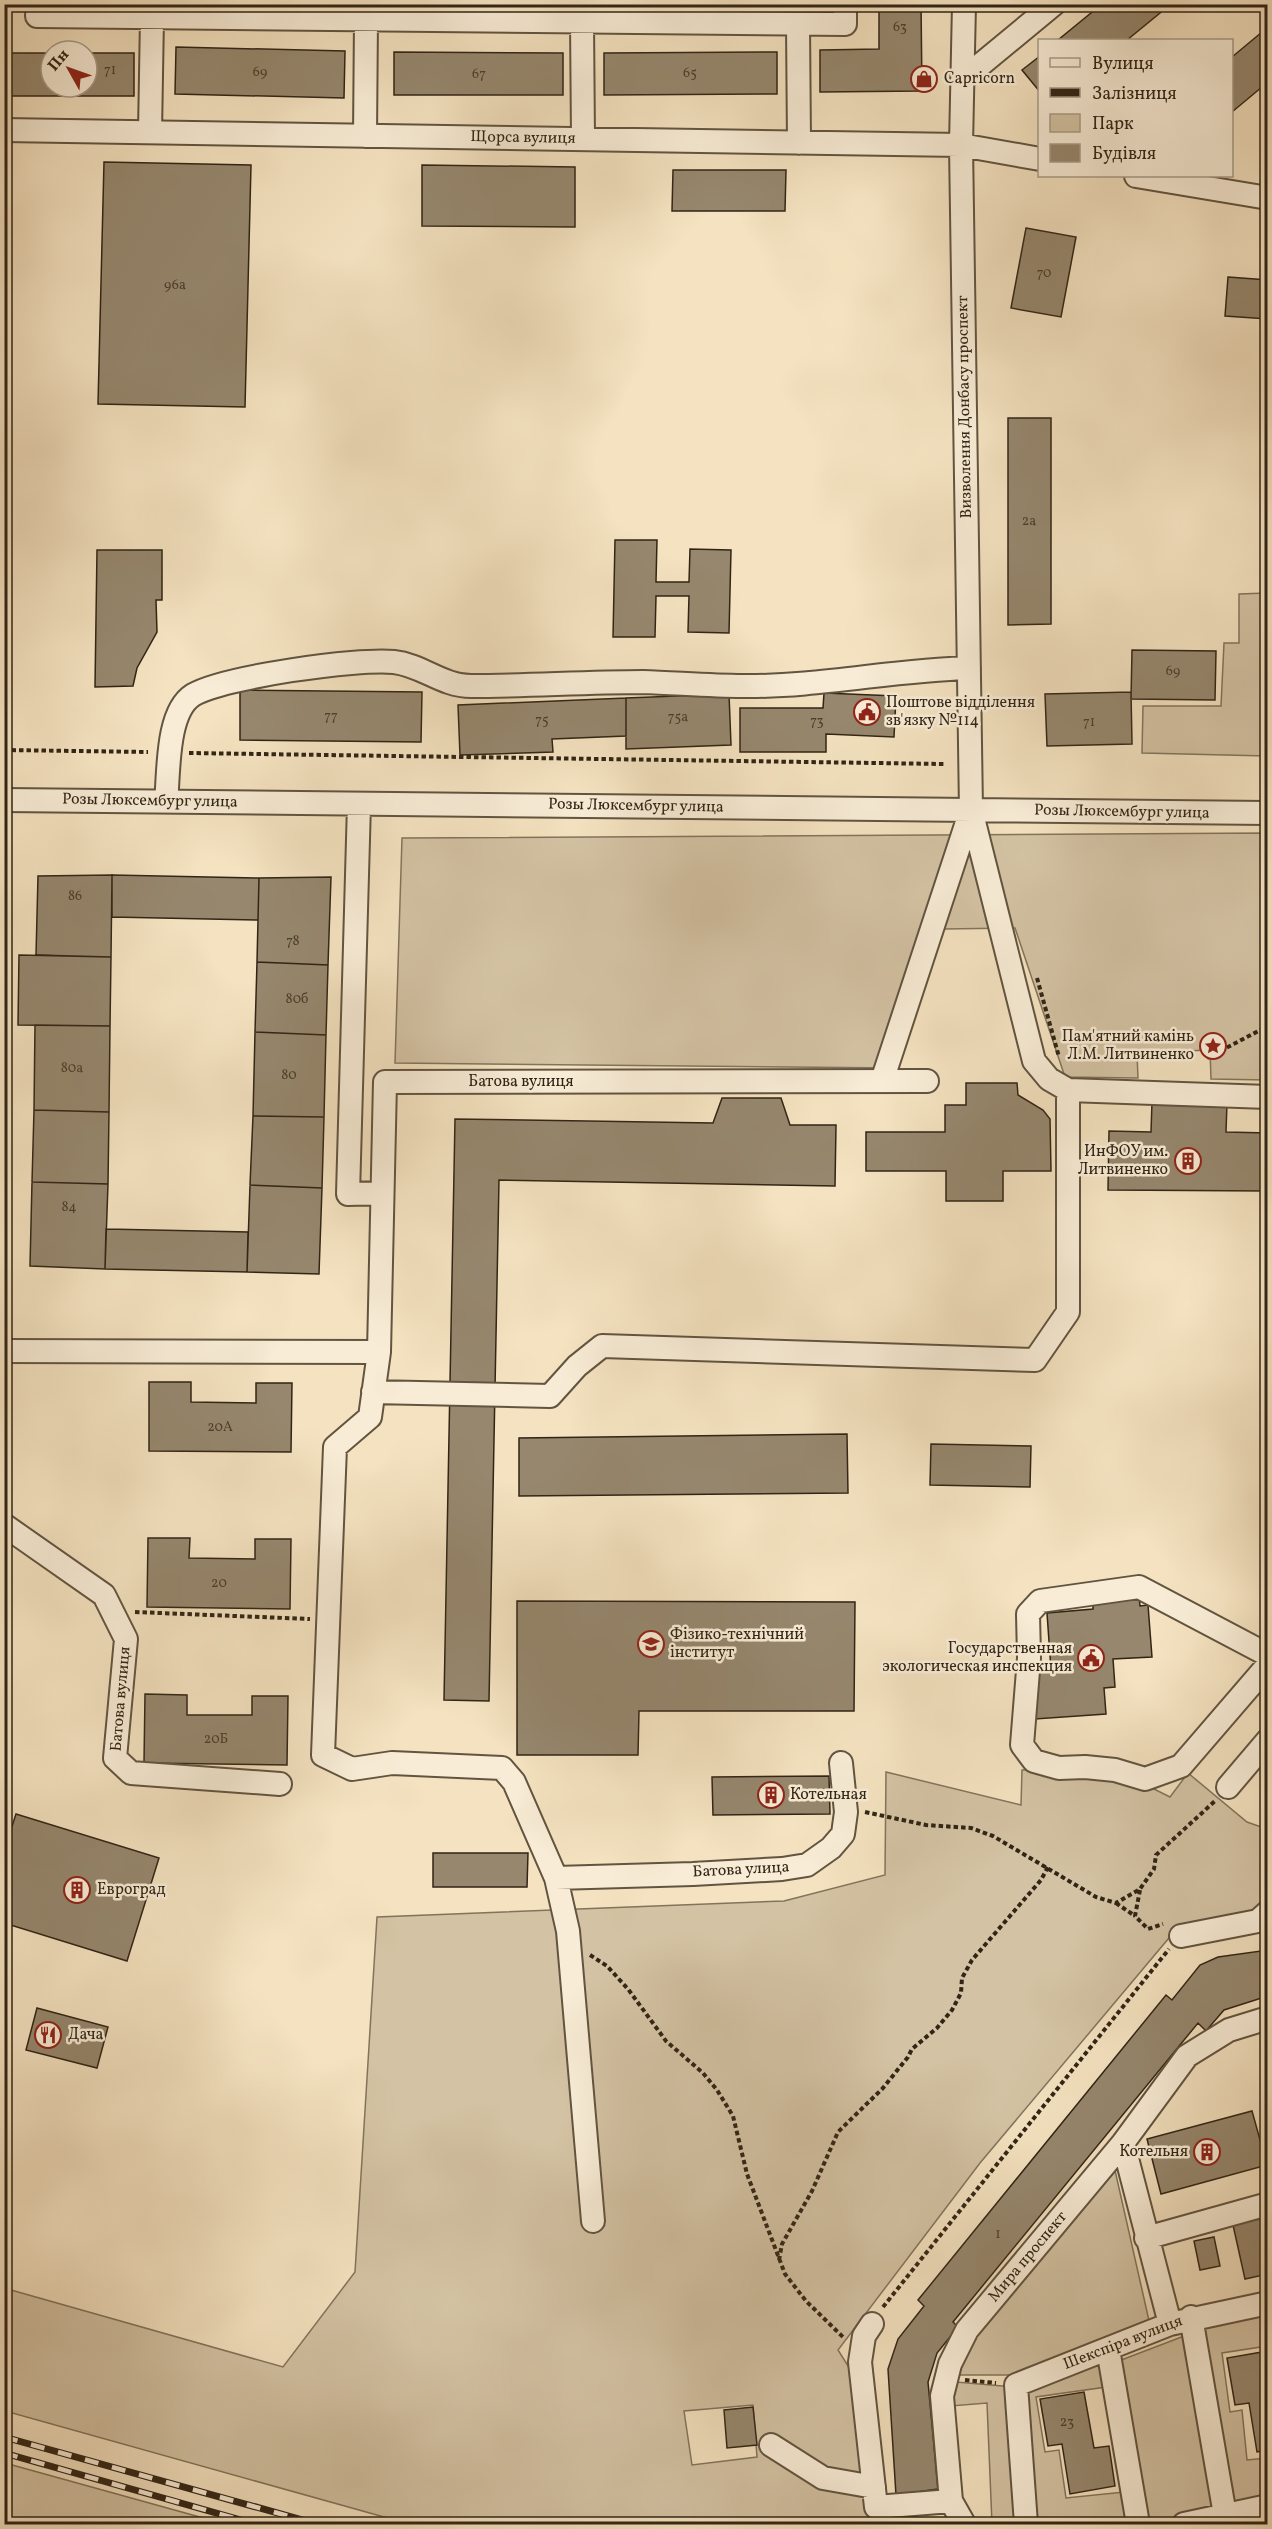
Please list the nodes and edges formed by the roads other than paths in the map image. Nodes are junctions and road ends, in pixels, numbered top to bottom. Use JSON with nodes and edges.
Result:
{"nodes":[{"id":1,"x":38,"y":4,"type":"edge"},
{"id":2,"x":845,"y":4,"type":"edge"},
{"id":3,"x":964,"y":4,"type":"edge"},
{"id":4,"x":1054,"y":4,"type":"edge"},
{"id":5,"x":251,"y":11,"type":"edge"},
{"id":6,"x":341,"y":12,"type":"edge"},
{"id":7,"x":626,"y":13,"type":"edge"},
{"id":8,"x":709,"y":14,"type":"edge"},
{"id":9,"x":152,"y":17,"type":"junction"},
{"id":10,"x":366,"y":19,"type":"junction"},
{"id":11,"x":582,"y":22,"type":"junction"},
{"id":12,"x":798,"y":24,"type":"junction"},
{"id":13,"x":962,"y":80,"type":"junction"},
{"id":14,"x":4,"y":130,"type":"edge"},
{"id":15,"x":150,"y":132,"type":"junction"},
{"id":16,"x":365,"y":136,"type":"junction"},
{"id":17,"x":583,"y":139,"type":"junction"},
{"id":18,"x":799,"y":143,"type":"junction"},
{"id":19,"x":961,"y":146,"type":"junction"},
{"id":20,"x":1038,"y":159,"type":"edge"},
{"id":21,"x":1142,"y":177,"type":"edge"},
{"id":22,"x":1268,"y":198,"type":"edge"},
{"id":23,"x":969,"y":668,"type":"junction"},
{"id":24,"x":4,"y":800,"type":"edge"},
{"id":25,"x":166,"y":802,"type":"junction"},
{"id":26,"x":360,"y":804,"type":"junction"},
{"id":27,"x":971,"y":810,"type":"junction"},
{"id":28,"x":1268,"y":813,"type":"edge"},
{"id":29,"x":351,"y":1079,"type":"junction"},
{"id":30,"x":882,"y":1081,"type":"junction"},
{"id":31,"x":927,"y":1081,"type":"dead end"},
{"id":32,"x":385,"y":1082,"type":"junction"},
{"id":33,"x":1068,"y":1090,"type":"junction"},
{"id":34,"x":1268,"y":1097,"type":"edge"},
{"id":35,"x":382,"y":1193,"type":"junction"},
{"id":36,"x":4,"y":1351,"type":"edge"},
{"id":37,"x":379,"y":1352,"type":"junction"},
{"id":38,"x":373,"y":1392,"type":"junction"},
{"id":39,"x":4,"y":1525,"type":"edge"},
{"id":40,"x":1268,"y":1655,"type":"edge"},
{"id":41,"x":1268,"y":1665,"type":"edge"},
{"id":42,"x":1268,"y":1740,"type":"edge"},
{"id":43,"x":841,"y":1763,"type":"dead end"},
{"id":44,"x":280,"y":1784,"type":"dead end"},
{"id":45,"x":1228,"y":1787,"type":"road end"},
{"id":46,"x":556,"y":1878,"type":"junction"},
{"id":47,"x":1268,"y":1912,"type":"edge"},
{"id":48,"x":1175,"y":1929,"type":"road end"},
{"id":49,"x":1268,"y":2018,"type":"edge"},
{"id":50,"x":1123,"y":2143,"type":"junction"},
{"id":51,"x":1268,"y":2204,"type":"edge"},
{"id":52,"x":593,"y":2221,"type":"dead end"},
{"id":53,"x":1146,"y":2238,"type":"junction"},
{"id":54,"x":1268,"y":2303,"type":"edge"},
{"id":55,"x":1180,"y":2320,"type":"junction"},
{"id":56,"x":872,"y":2324,"type":"road end"},
{"id":57,"x":1108,"y":2349,"type":"junction"},
{"id":58,"x":771,"y":2445,"type":"dead end"},
{"id":59,"x":875,"y":2497,"type":"junction"},
{"id":60,"x":951,"y":2501,"type":"junction"},
{"id":61,"x":1268,"y":2506,"type":"edge"},
{"id":62,"x":1225,"y":2515,"type":"junction"},
{"id":63,"x":964,"y":2524,"type":"edge"},
{"id":64,"x":1026,"y":2524,"type":"edge"},
{"id":65,"x":1138,"y":2524,"type":"edge"},
{"id":66,"x":1184,"y":2524,"type":"edge"}],
"edges":[{"from":1,"to":9,"type":"street"},
{"from":2,"to":12,"type":"street"},
{"from":3,"to":13,"type":"street","name":"Визволення Донбасу проспект"},
{"from":4,"to":13,"type":"street"},
{"from":5,"to":6,"type":"street"},
{"from":5,"to":9,"type":"street"},
{"from":6,"to":10,"type":"street"},
{"from":7,"to":8,"type":"street"},
{"from":7,"to":11,"type":"street"},
{"from":8,"to":12,"type":"street"},
{"from":9,"to":15,"type":"street"},
{"from":10,"to":11,"type":"street"},
{"from":10,"to":16,"type":"street"},
{"from":11,"to":17,"type":"street"},
{"from":12,"to":18,"type":"street"},
{"from":13,"to":19,"type":"street","name":"Визволення Донбасу проспект"},
{"from":14,"to":15,"type":"street","name":"Щорса вулиця"},
{"from":15,"to":16,"type":"street","name":"Щорса вулиця"},
{"from":16,"to":17,"type":"street","name":"Щорса вулиця"},
{"from":17,"to":18,"type":"street","name":"Щорса вулиця"},
{"from":18,"to":19,"type":"street","name":"Щорса вулиця"},
{"from":19,"to":20,"type":"street","name":"Щорса вулиця"},
{"from":19,"to":23,"type":"street","name":"Визволення Донбасу проспект"},
{"from":21,"to":22,"type":"street"},
{"from":23,"to":25,"type":"street"},
{"from":23,"to":27,"type":"street","name":"Визволення Донбасу проспект"},
{"from":24,"to":25,"type":"street","name":"Розы Люксембург улица"},
{"from":25,"to":26,"type":"street","name":"Розы Люксембург улица"},
{"from":26,"to":27,"type":"street","name":"Розы Люксембург улица"},
{"from":26,"to":29,"type":"street"},
{"from":27,"to":28,"type":"street","name":"Розы Люксембург улица"},
{"from":27,"to":30,"type":"street"},
{"from":27,"to":33,"type":"street"},
{"from":29,"to":32,"type":"street","name":"Батова вулиця"},
{"from":29,"to":35,"type":"street"},
{"from":30,"to":31,"type":"street","name":"Батова вулиця"},
{"from":30,"to":32,"type":"street","name":"Батова вулиця"},
{"from":32,"to":35,"type":"street"},
{"from":33,"to":34,"type":"street"},
{"from":33,"to":38,"type":"street"},
{"from":35,"to":37,"type":"street"},
{"from":36,"to":37,"type":"street"},
{"from":37,"to":38,"type":"street"},
{"from":38,"to":46,"type":"street"},
{"from":39,"to":44,"type":"street","name":"Батова вулиця"},
{"from":40,"to":41,"type":"street"},
{"from":42,"to":45,"type":"street"},
{"from":43,"to":46,"type":"street","name":"Батова улица"},
{"from":46,"to":52,"type":"street"},
{"from":47,"to":48,"type":"street"},
{"from":49,"to":50,"type":"street","name":"Мира проспект"},
{"from":50,"to":53,"type":"street"},
{"from":50,"to":60,"type":"street","name":"Мира проспект"},
{"from":51,"to":53,"type":"street"},
{"from":53,"to":55,"type":"street"},
{"from":54,"to":55,"type":"street","name":"Шекспіра вулиця"},
{"from":55,"to":57,"type":"street","name":"Шекспіра вулиця"},
{"from":55,"to":62,"type":"street"},
{"from":56,"to":59,"type":"street"},
{"from":57,"to":64,"type":"street","name":"Шекспіра вулиця"},
{"from":57,"to":65,"type":"street"},
{"from":58,"to":59,"type":"street"},
{"from":59,"to":60,"type":"street"},
{"from":60,"to":63,"type":"street"},
{"from":61,"to":62,"type":"street"},
{"from":62,"to":66,"type":"street"}]}
